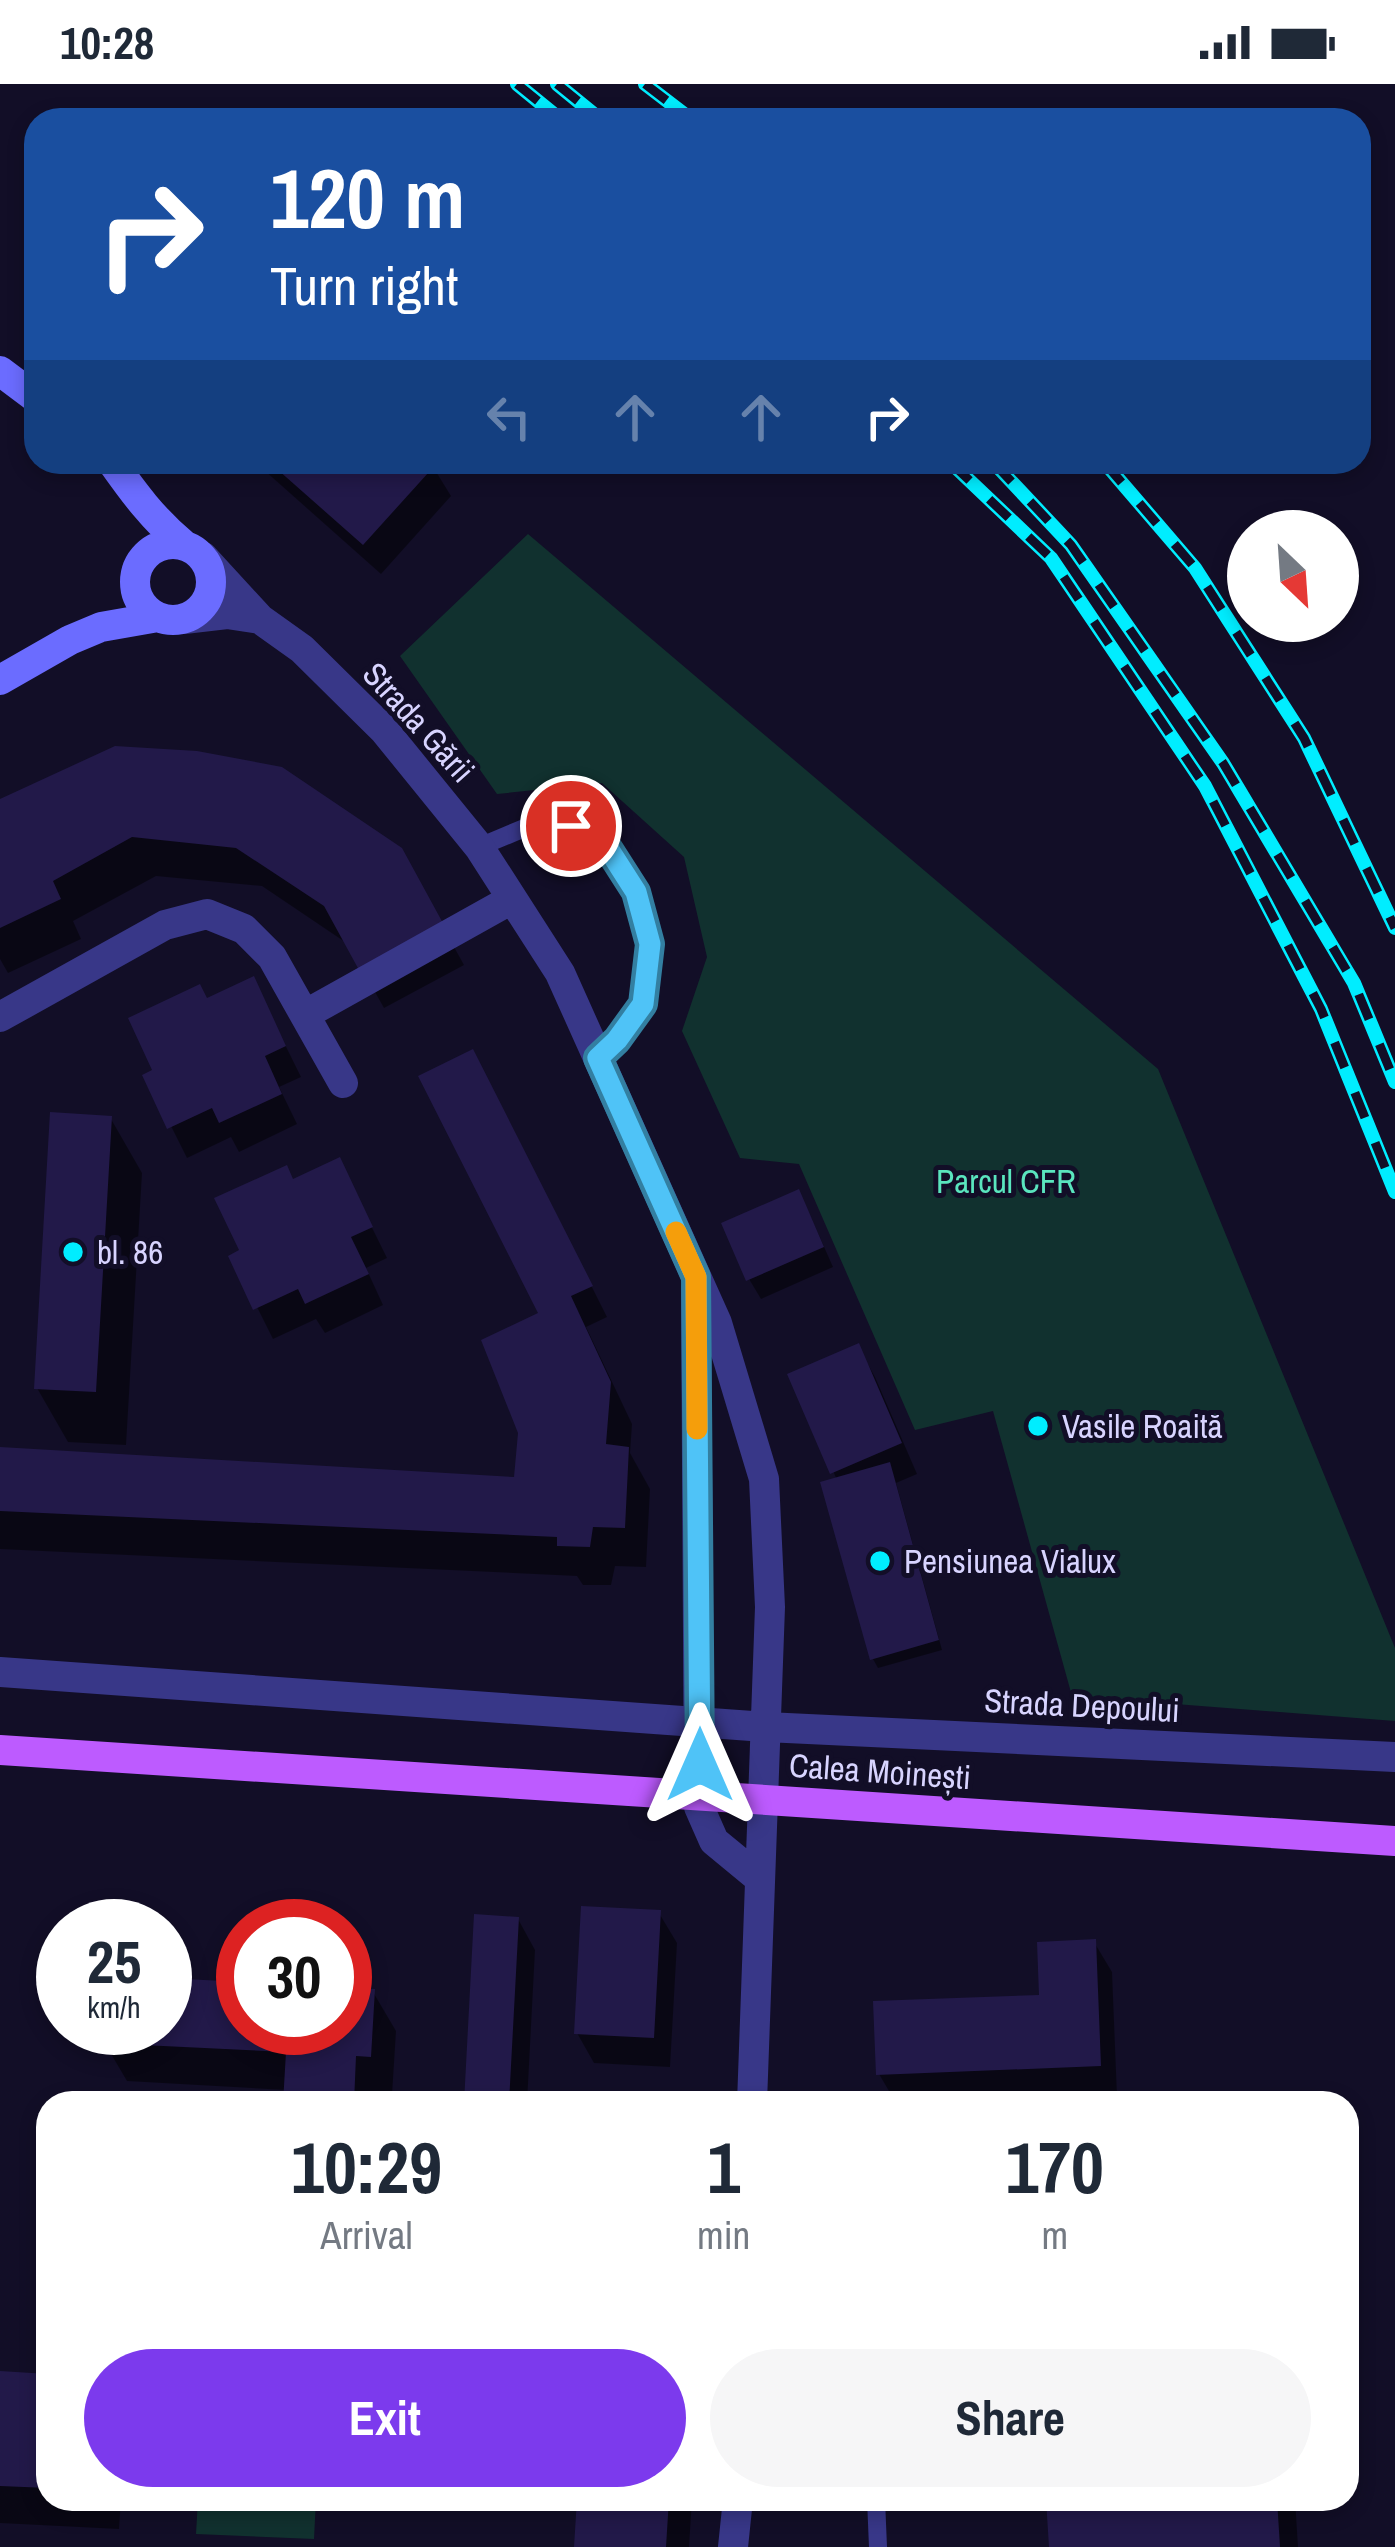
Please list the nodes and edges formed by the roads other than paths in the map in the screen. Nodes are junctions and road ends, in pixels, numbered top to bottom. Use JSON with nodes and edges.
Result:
{"nodes":[{"id":1,"x":120,"y":474,"type":"edge"},
{"id":2,"x":136,"y":499,"type":"junction"},
{"id":3,"x":193,"y":550,"type":"junction"},
{"id":4,"x":137,"y":568,"type":"junction"},
{"id":5,"x":171,"y":618,"type":"junction"},
{"id":6,"x":260,"y":619,"type":"junction"},
{"id":7,"x":70,"y":640,"type":"junction"},
{"id":8,"x":0,"y":680,"type":"edge"},
{"id":9,"x":479,"y":847,"type":"junction"},
{"id":10,"x":512,"y":898,"type":"junction"},
{"id":11,"x":306,"y":1014,"type":"junction"},
{"id":12,"x":0,"y":1017,"type":"edge"},
{"id":13,"x":598,"y":1058,"type":"junction"},
{"id":14,"x":343,"y":1083,"type":"dead end"},
{"id":15,"x":696,"y":1277,"type":"junction"},
{"id":16,"x":0,"y":1672,"type":"edge"},
{"id":17,"x":700,"y":1722,"type":"junction"},
{"id":18,"x":766,"y":1727,"type":"junction"},
{"id":19,"x":0,"y":1750,"type":"edge"},
{"id":20,"x":1395,"y":1757,"type":"edge"},
{"id":21,"x":1395,"y":1841,"type":"edge"},
{"id":22,"x":759,"y":1893,"type":"junction"},
{"id":23,"x":752,"y":2091,"type":"edge"},
{"id":24,"x":737,"y":2511,"type":"edge"},
{"id":25,"x":876,"y":2511,"type":"edge"},
{"id":26,"x":733,"y":2547,"type":"edge"},
{"id":27,"x":878,"y":2547,"type":"edge"}],
"edges":[{"from":1,"to":2,"type":"main road","name":"Strada Gării"},
{"from":2,"to":3,"type":"main road","name":"Strada Gării"},
{"from":2,"to":4,"type":"main road","name":"Strada Gării"},
{"from":3,"to":4,"type":"main road"},
{"from":3,"to":5,"type":"main road"},
{"from":3,"to":6,"type":"street","name":"Strada Gării"},
{"from":4,"to":5,"type":"main road"},
{"from":4,"to":7,"type":"main road"},
{"from":5,"to":6,"type":"street"},
{"from":5,"to":7,"type":"main road"},
{"from":6,"to":9,"type":"street","name":"Strada Gării"},
{"from":7,"to":8,"type":"main road"},
{"from":9,"to":10,"type":"street","name":"Strada Gării"},
{"from":9,"to":13,"type":"lane"},
{"from":10,"to":11,"type":"street"},
{"from":10,"to":13,"type":"street","name":"Strada Gării"},
{"from":11,"to":12,"type":"street"},
{"from":11,"to":14,"type":"street"},
{"from":13,"to":15,"type":"street","name":"Strada Gării"},
{"from":15,"to":17,"type":"street","name":"Strada Gării"},
{"from":15,"to":18,"type":"street","name":"Strada Gării"},
{"from":16,"to":17,"type":"street","name":"Strada Depoului"},
{"from":17,"to":18,"type":"street","name":"Strada Depoului"},
{"from":17,"to":22,"type":"street","name":"Strada Gării"},
{"from":18,"to":20,"type":"street","name":"Strada Depoului"},
{"from":18,"to":22,"type":"street","name":"Strada Gării"},
{"from":19,"to":21,"type":"main road","name":"Calea Moinești"},
{"from":22,"to":23,"type":"street"},
{"from":24,"to":26,"type":"street"},
{"from":25,"to":27,"type":"lane"}]}
